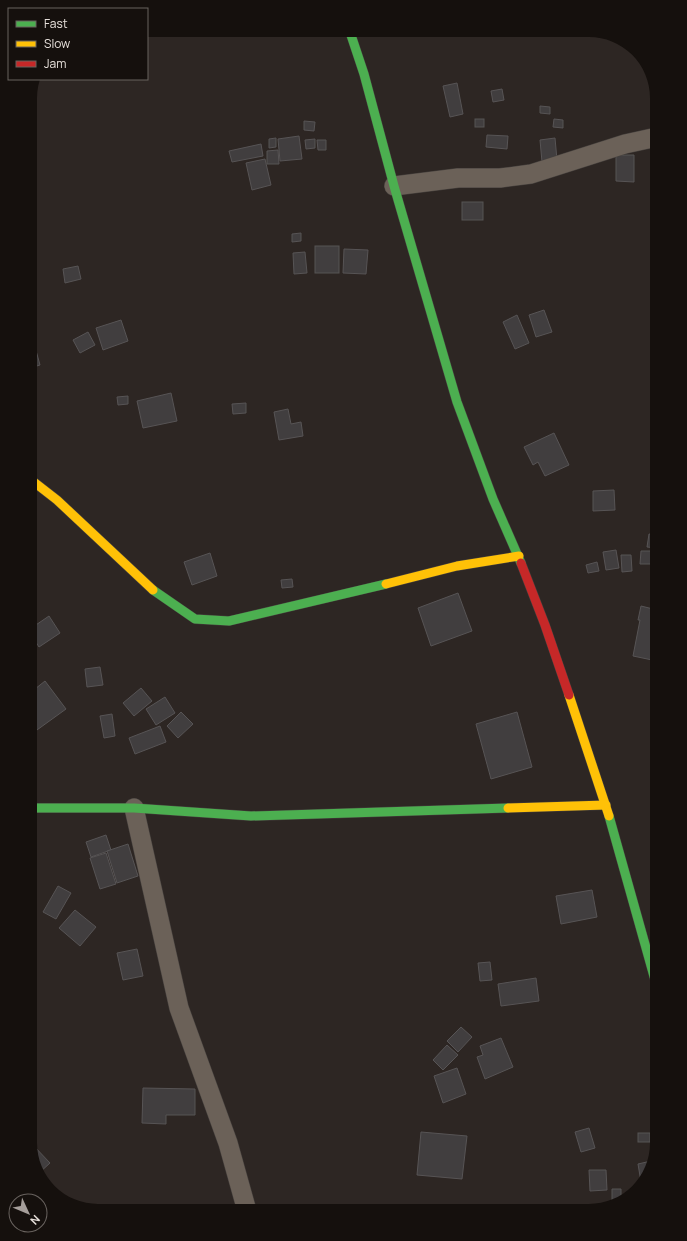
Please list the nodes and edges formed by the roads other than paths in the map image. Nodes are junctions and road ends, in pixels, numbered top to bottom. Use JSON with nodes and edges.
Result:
{"nodes":[{"id":1,"x":352,"y":37,"type":"edge"},
{"id":2,"x":650,"y":139,"type":"edge"},
{"id":3,"x":394,"y":186,"type":"junction"},
{"id":4,"x":37,"y":484,"type":"edge"},
{"id":5,"x":519,"y":556,"type":"junction"},
{"id":6,"x":606,"y":805,"type":"junction"},
{"id":7,"x":37,"y":808,"type":"edge"},
{"id":8,"x":134,"y":808,"type":"junction"},
{"id":9,"x":650,"y":962,"type":"edge"},
{"id":10,"x":245,"y":1204,"type":"edge"}],
"edges":[{"from":1,"to":3,"type":"street"},
{"from":2,"to":3,"type":"street"},
{"from":3,"to":5,"type":"street"},
{"from":4,"to":5,"type":"street"},
{"from":5,"to":6,"type":"street"},
{"from":6,"to":8,"type":"street"},
{"from":6,"to":9,"type":"street"},
{"from":7,"to":8,"type":"street"},
{"from":8,"to":10,"type":"street"}]}
